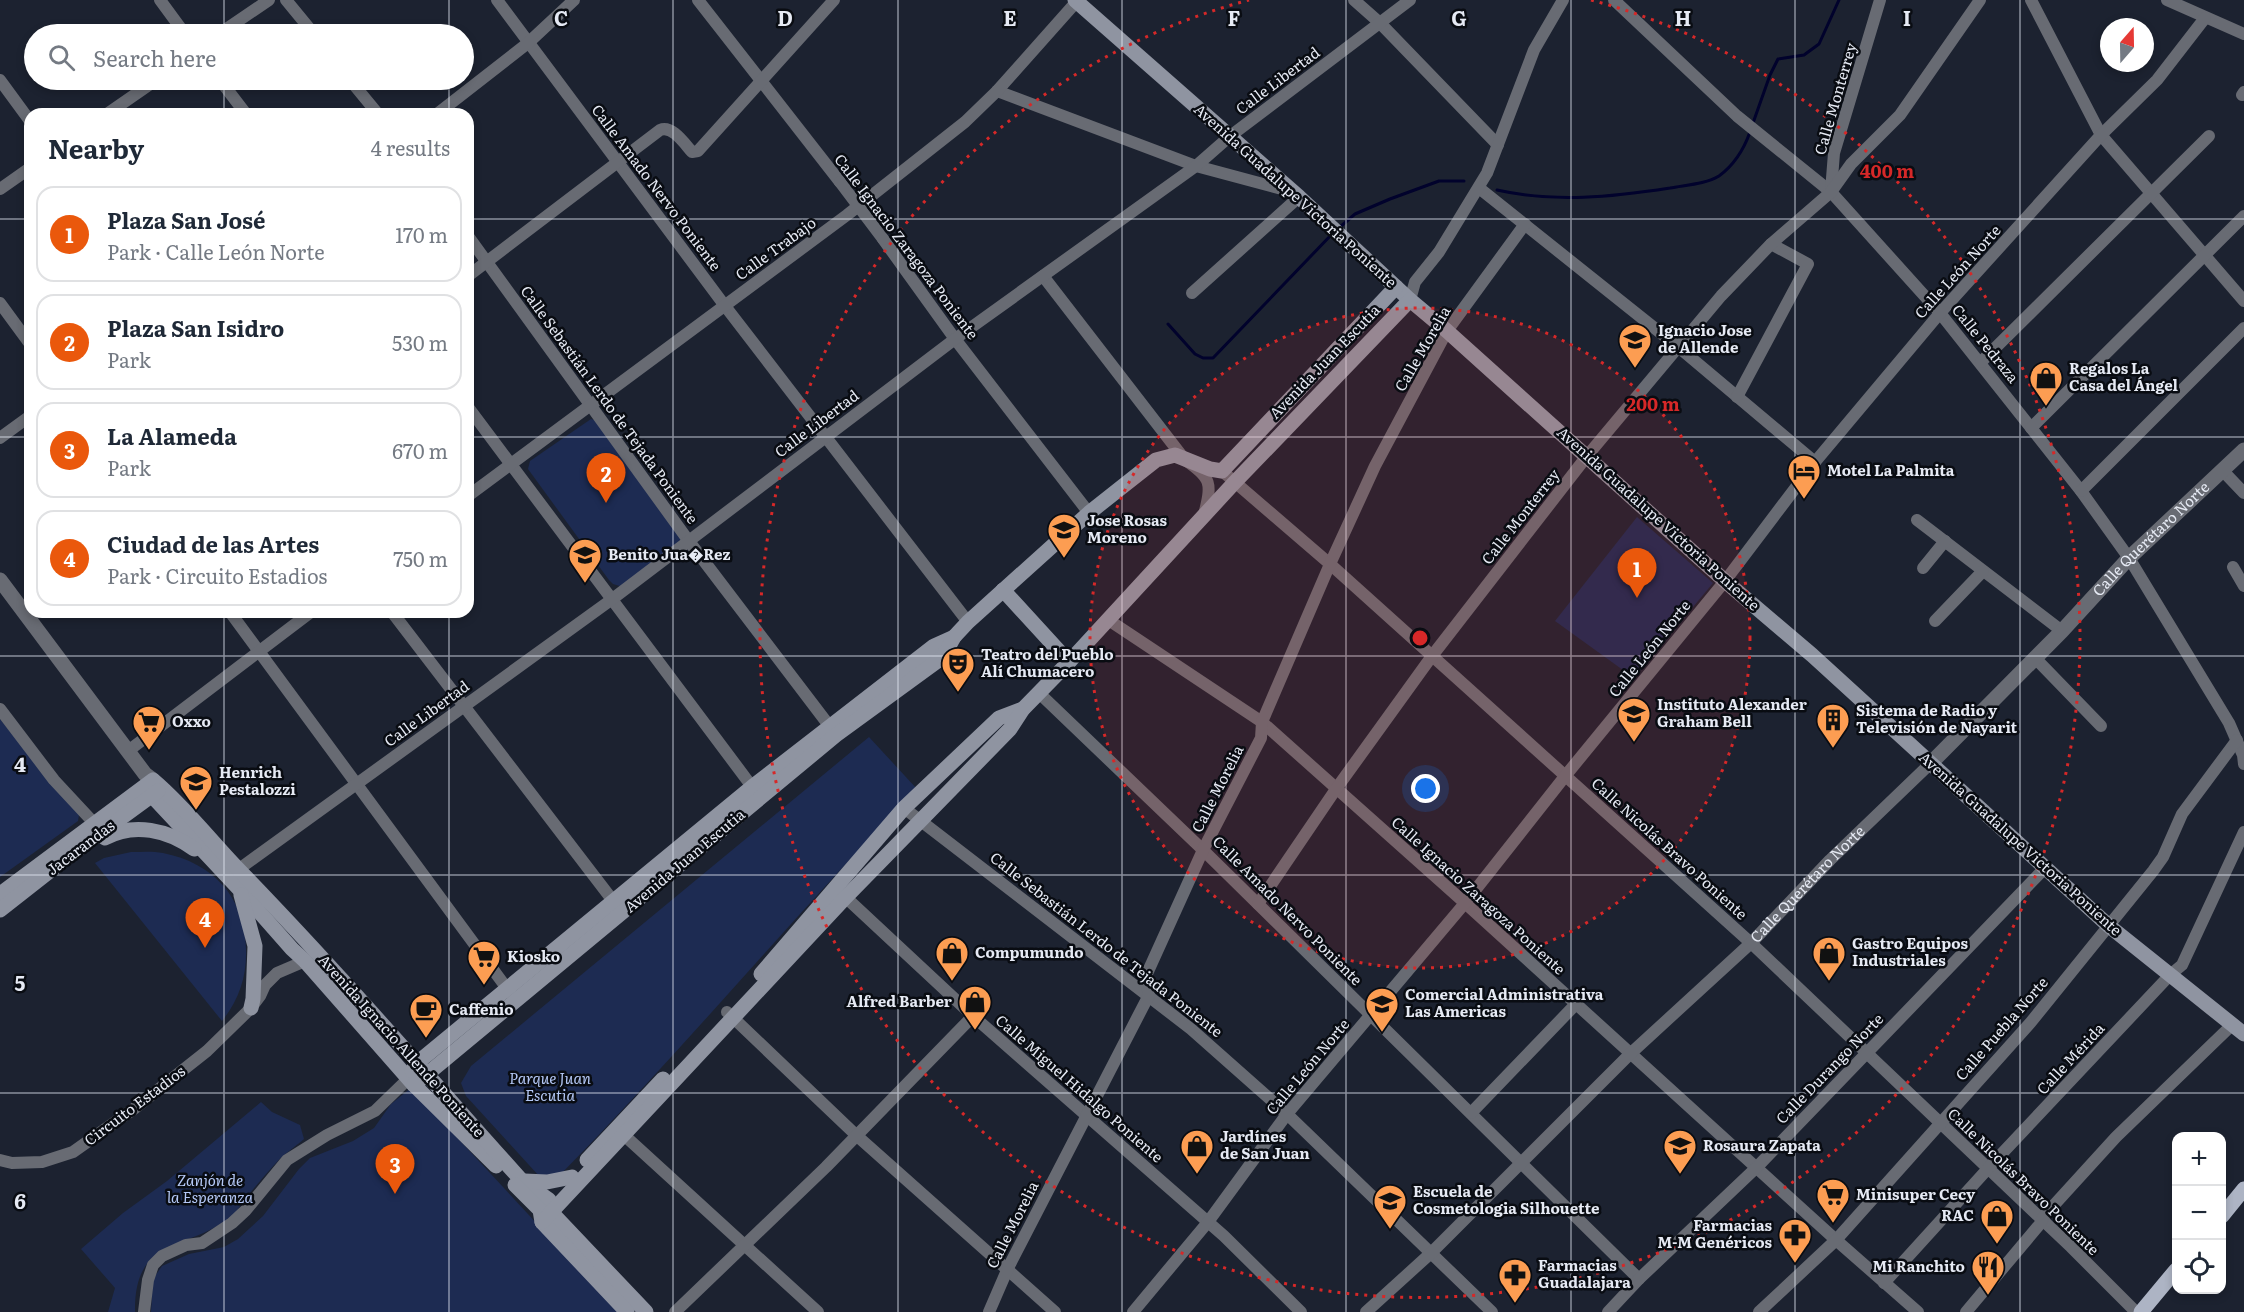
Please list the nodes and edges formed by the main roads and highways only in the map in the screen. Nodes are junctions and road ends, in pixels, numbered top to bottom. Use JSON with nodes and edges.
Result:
{"nodes":[{"id":1,"x":1076,"y":0,"type":"edge"},
{"id":2,"x":1396,"y":287,"type":"junction"},
{"id":3,"x":1410,"y":300,"type":"junction"},
{"id":4,"x":1003,"y":590,"type":"junction"},
{"id":5,"x":1069,"y":662,"type":"junction"},
{"id":6,"x":1023,"y":708,"type":"junction"},
{"id":7,"x":152,"y":785,"type":"junction"},
{"id":8,"x":65,"y":859,"type":"junction"},
{"id":9,"x":216,"y":864,"type":"junction"},
{"id":10,"x":239,"y":889,"type":"junction"},
{"id":11,"x":841,"y":893,"type":"junction"},
{"id":12,"x":0,"y":894,"type":"edge"},
{"id":13,"x":0,"y":910,"type":"edge"},
{"id":14,"x":511,"y":995,"type":"junction"},
{"id":15,"x":251,"y":1008,"type":"road end"},
{"id":16,"x":2239,"y":1029,"type":"edge"},
{"id":17,"x":443,"y":1062,"type":"junction"},
{"id":18,"x":417,"y":1063,"type":"junction"},
{"id":19,"x":427,"y":1075,"type":"junction"},
{"id":20,"x":411,"y":1082,"type":"junction"},
{"id":21,"x":442,"y":1090,"type":"junction"},
{"id":22,"x":623,"y":1129,"type":"junction"},
{"id":23,"x":572,"y":1177,"type":"junction"},
{"id":24,"x":522,"y":1181,"type":"junction"},
{"id":25,"x":2244,"y":1189,"type":"edge"},
{"id":26,"x":546,"y":1211,"type":"junction"},
{"id":27,"x":2226,"y":1211,"type":"edge"},
{"id":28,"x":2172,"y":1275,"type":"edge"},
{"id":29,"x":627,"y":1312,"type":"edge"},
{"id":30,"x":646,"y":1312,"type":"edge"},
{"id":31,"x":2141,"y":1312,"type":"edge"}],
"edges":[{"from":1,"to":2,"type":"main road","name":"Avenida Guadalupe Victoria Poniente"},
{"from":2,"to":3,"type":"main road","name":"Avenida Guadalupe Victoria Poniente"},
{"from":2,"to":4,"type":"main road","name":"Avenida Juan Escutia"},
{"from":3,"to":5,"type":"main road","name":"Avenida Juan Escutia"},
{"from":3,"to":16,"type":"main road","name":"Avenida Guadalupe Victoria Poniente"},
{"from":4,"to":5,"type":"main road"},
{"from":4,"to":14,"type":"main road","name":"Avenida Juan Escutia"},
{"from":5,"to":6,"type":"main road","name":"Avenida Juan Escutia"},
{"from":6,"to":11,"type":"main road","name":"Avenida Juan Escutia"},
{"from":6,"to":11,"type":"main road","name":"Avenida Juan Escutia"},
{"from":7,"to":8,"type":"main road","name":"Jacarandas"},
{"from":7,"to":9,"type":"main road","name":"Avenida Ignacio Allende Poniente"},
{"from":7,"to":12,"type":"main road","name":"Jacarandas"},
{"from":7,"to":18,"type":"main road","name":"Avenida Ignacio Allende Poniente"},
{"from":8,"to":9,"type":"main road"},
{"from":8,"to":13,"type":"main road","name":"Jacarandas"},
{"from":9,"to":10,"type":"main road","name":"Avenida Ignacio Allende Poniente"},
{"from":10,"to":15,"type":"main road"},
{"from":10,"to":20,"type":"main road","name":"Avenida Ignacio Allende Poniente"},
{"from":11,"to":22,"type":"main road","name":"Avenida Juan Escutia"},
{"from":14,"to":17,"type":"main road","name":"Avenida Juan Escutia"},
{"from":14,"to":18,"type":"main road","name":"Avenida Juan Escutia"},
{"from":17,"to":19,"type":"main road","name":"Avenida Juan Escutia"},
{"from":17,"to":21,"type":"main road"},
{"from":18,"to":19,"type":"main road","name":"Avenida Ignacio Allende Poniente"},
{"from":18,"to":20,"type":"main road","name":"Avenida Juan Escutia"},
{"from":19,"to":20,"type":"main road","name":"Avenida Juan Escutia"},
{"from":19,"to":21,"type":"main road","name":"Avenida Ignacio Allende Poniente"},
{"from":20,"to":26,"type":"main road","name":"Avenida Ignacio Allende Poniente"},
{"from":21,"to":24,"type":"main road","name":"Avenida Ignacio Allende Poniente"},
{"from":22,"to":23,"type":"main road","name":"Avenida Juan Escutia"},
{"from":22,"to":26,"type":"main road","name":"Avenida Juan Escutia"},
{"from":23,"to":24,"type":"main road"},
{"from":23,"to":26,"type":"main road","name":"Avenida Juan Escutia"},
{"from":24,"to":26,"type":"main road","name":"Avenida Ignacio Allende Poniente"},
{"from":25,"to":27,"type":"main road"},
{"from":26,"to":29,"type":"main road","name":"Avenida Ignacio Allende Poniente"},
{"from":26,"to":30,"type":"main road","name":"Avenida Ignacio Allende Poniente"},
{"from":28,"to":31,"type":"main road"}]}
